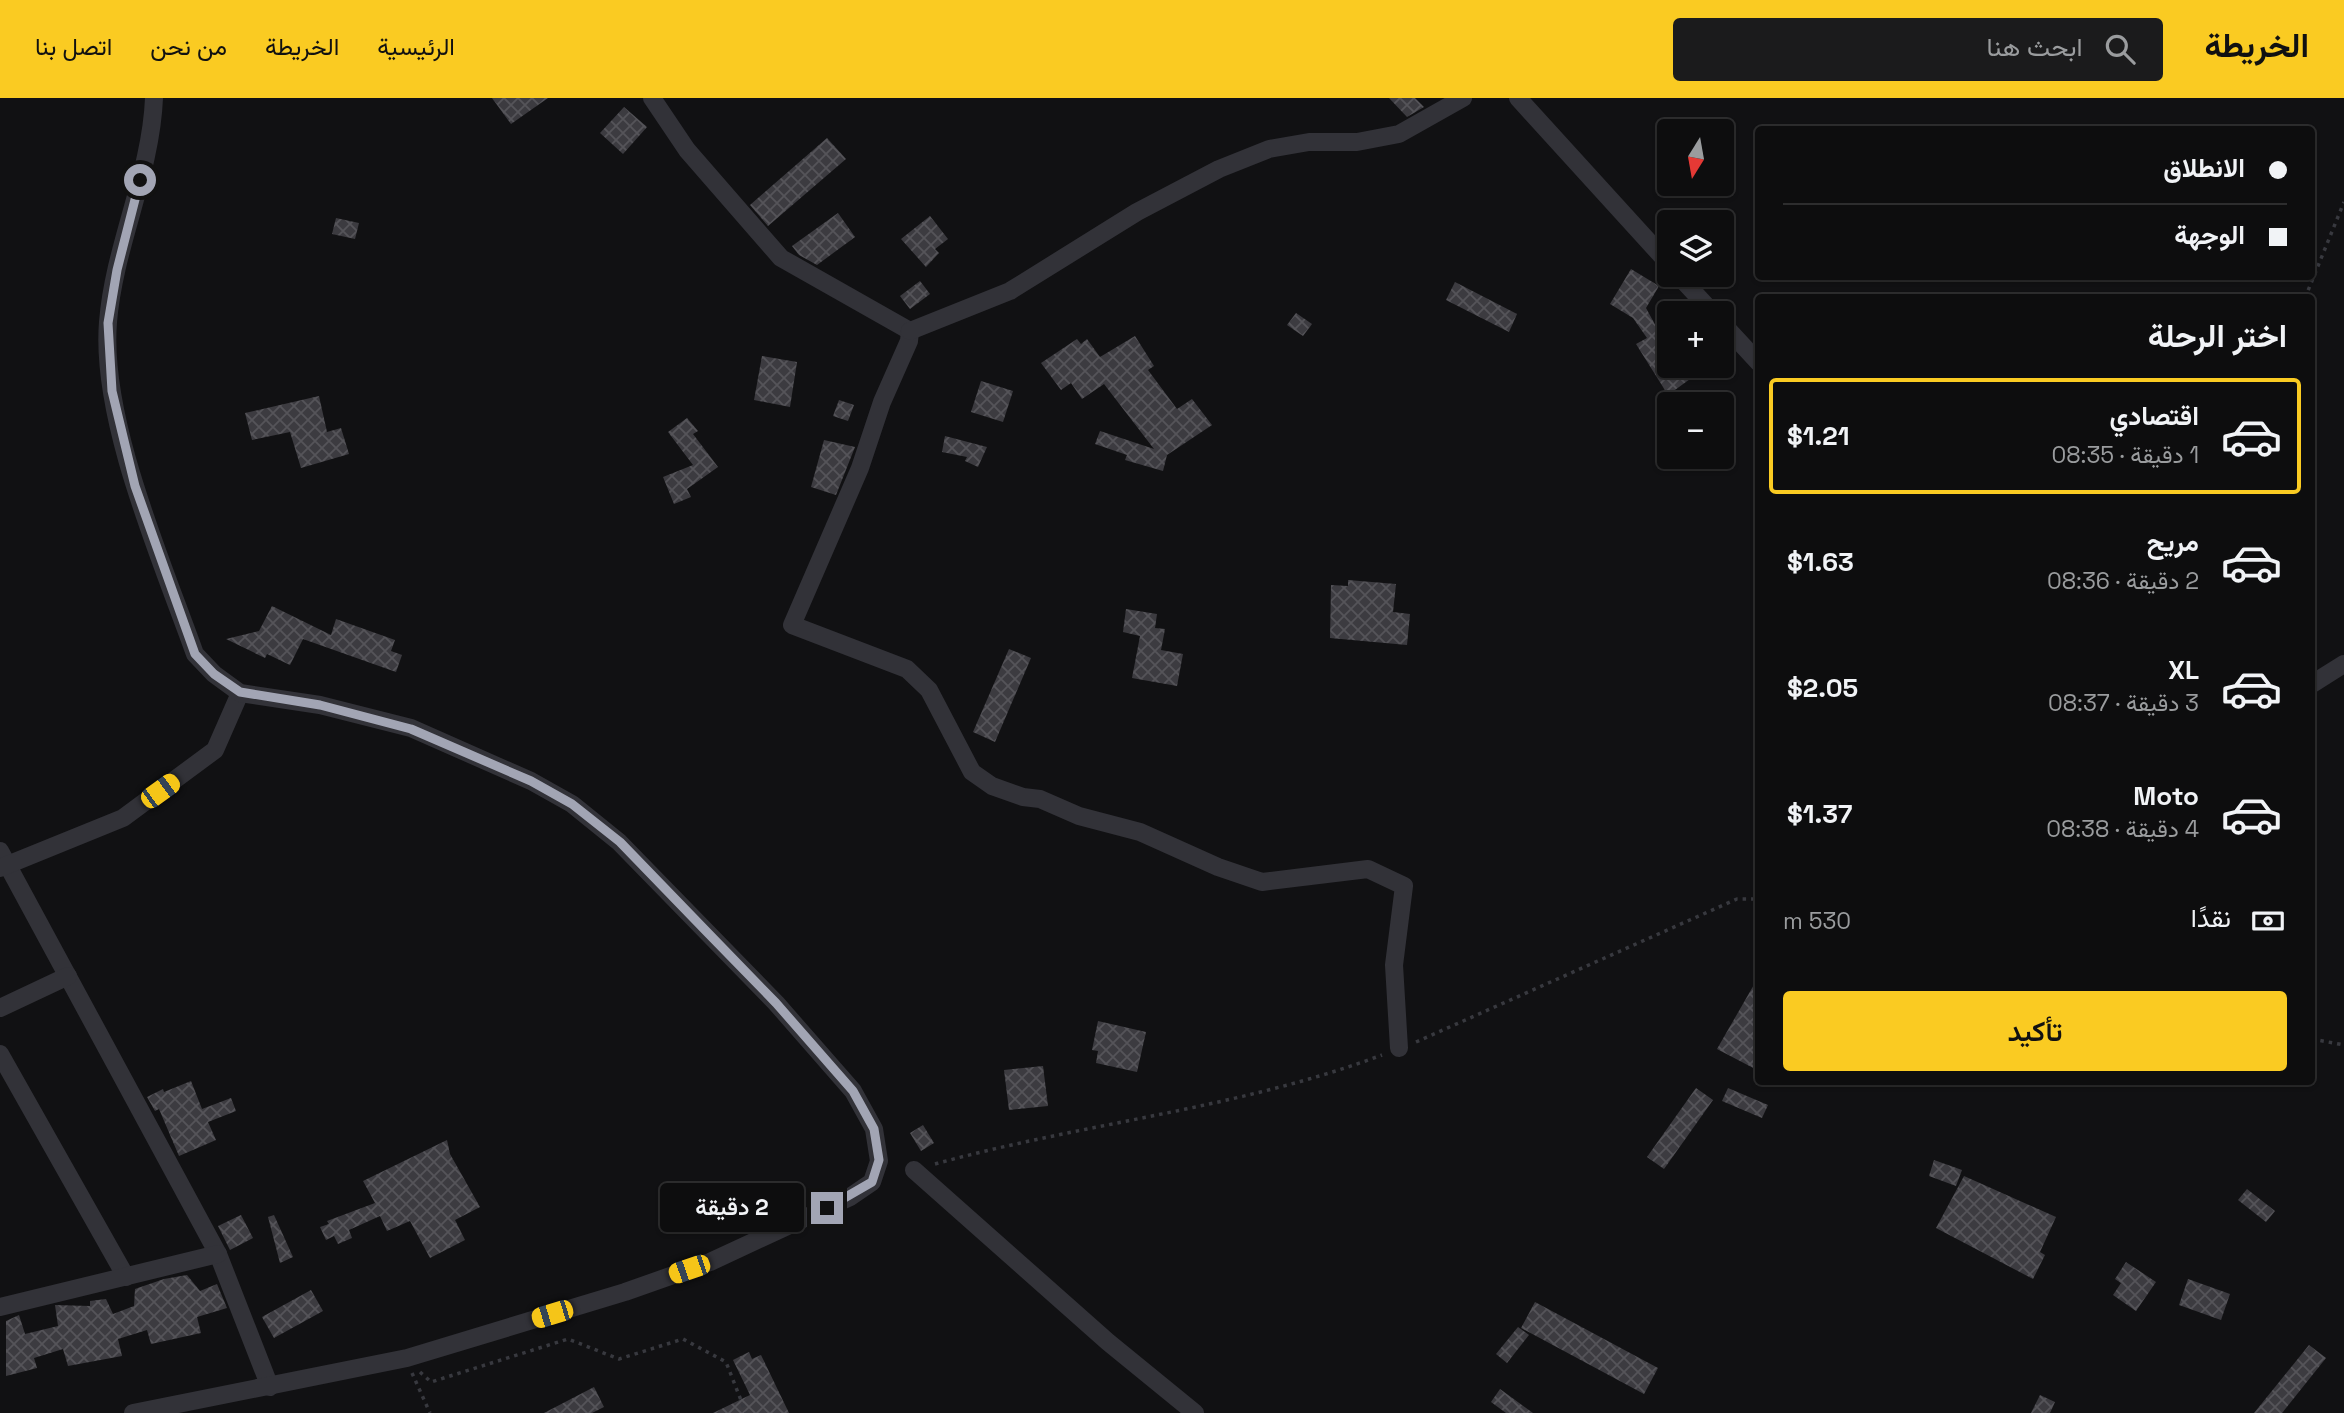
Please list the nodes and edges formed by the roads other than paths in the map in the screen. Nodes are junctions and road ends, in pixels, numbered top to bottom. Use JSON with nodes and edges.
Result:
{"nodes":[{"id":1,"x":154,"y":98,"type":"edge"},
{"id":2,"x":652,"y":98,"type":"edge"},
{"id":3,"x":1463,"y":98,"type":"edge"},
{"id":4,"x":1518,"y":98,"type":"edge"},
{"id":5,"x":1657,"y":251,"type":"edge"},
{"id":6,"x":1689,"y":287,"type":"edge"},
{"id":7,"x":1702,"y":301,"type":"edge"},
{"id":8,"x":910,"y":331,"type":"junction"},
{"id":9,"x":1734,"y":336,"type":"edge"},
{"id":10,"x":1755,"y":359,"type":"edge"},
{"id":11,"x":2344,"y":664,"type":"edge"},
{"id":12,"x":2315,"y":682,"type":"edge"},
{"id":13,"x":240,"y":692,"type":"junction"},
{"id":14,"x":3,"y":862,"type":"edge"},
{"id":15,"x":68,"y":975,"type":"junction"},
{"id":16,"x":0,"y":1008,"type":"edge"},
{"id":17,"x":1399,"y":1048,"type":"road end"},
{"id":18,"x":0,"y":1054,"type":"edge"},
{"id":19,"x":914,"y":1170,"type":"road end"},
{"id":20,"x":218,"y":1254,"type":"junction"},
{"id":21,"x":126,"y":1277,"type":"junction"},
{"id":22,"x":0,"y":1307,"type":"edge"},
{"id":23,"x":270,"y":1387,"type":"junction"},
{"id":24,"x":133,"y":1413,"type":"edge"},
{"id":25,"x":1195,"y":1413,"type":"edge"}],
"edges":[{"from":1,"to":13,"type":"street"},
{"from":2,"to":8,"type":"street"},
{"from":3,"to":8,"type":"street"},
{"from":4,"to":5,"type":"street"},
{"from":6,"to":7,"type":"street"},
{"from":8,"to":17,"type":"street"},
{"from":9,"to":10,"type":"street"},
{"from":11,"to":12,"type":"street"},
{"from":13,"to":14,"type":"street"},
{"from":13,"to":23,"type":"street"},
{"from":14,"to":15,"type":"street"},
{"from":15,"to":16,"type":"street"},
{"from":15,"to":20,"type":"street"},
{"from":18,"to":21,"type":"street"},
{"from":19,"to":25,"type":"street"},
{"from":20,"to":21,"type":"street"},
{"from":20,"to":23,"type":"street"},
{"from":21,"to":22,"type":"street"},
{"from":23,"to":24,"type":"street"}]}
